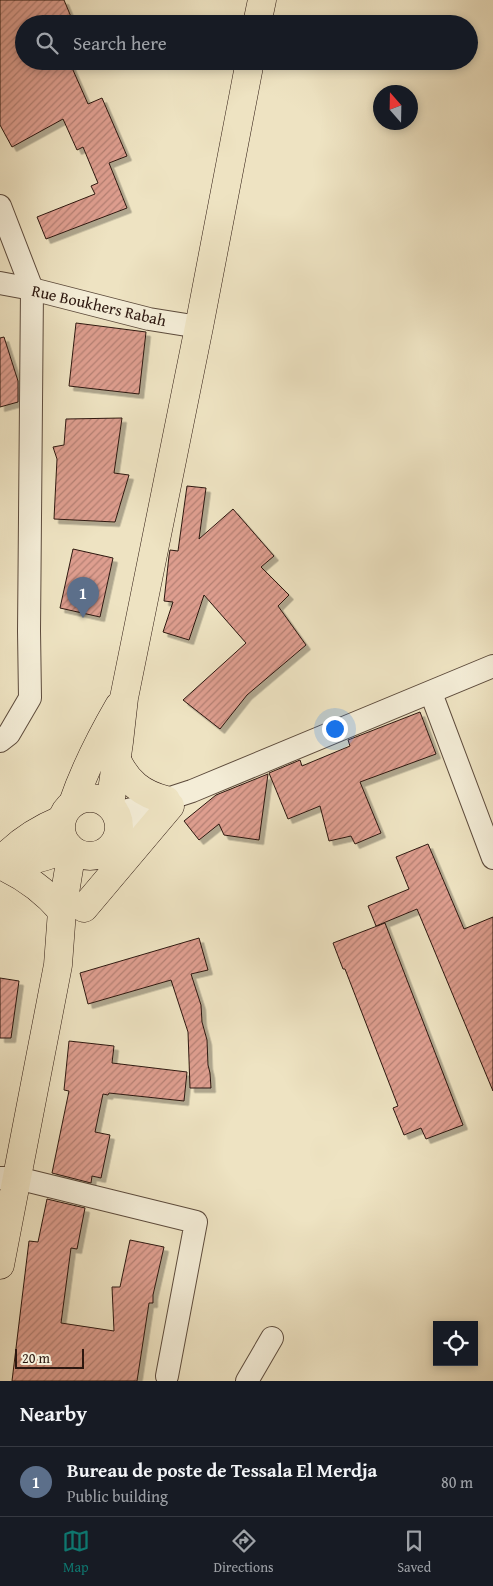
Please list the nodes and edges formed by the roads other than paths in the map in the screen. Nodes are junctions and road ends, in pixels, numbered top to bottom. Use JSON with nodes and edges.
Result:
{"nodes":[{"id":1,"x":262,"y":0,"type":"edge"},
{"id":2,"x":259,"y":15,"type":"edge"},
{"id":3,"x":248,"y":70,"type":"edge"},
{"id":4,"x":0,"y":206,"type":"edge"},
{"id":5,"x":0,"y":283,"type":"edge"},
{"id":6,"x":32,"y":289,"type":"junction"},
{"id":7,"x":199,"y":327,"type":"junction"},
{"id":8,"x":493,"y":666,"type":"edge"},
{"id":9,"x":431,"y":693,"type":"junction"},
{"id":10,"x":124,"y":698,"type":"junction"},
{"id":11,"x":0,"y":741,"type":"edge"},
{"id":12,"x":117,"y":760,"type":"junction"},
{"id":13,"x":168,"y":803,"type":"junction"},
{"id":14,"x":112,"y":809,"type":"junction"},
{"id":15,"x":67,"y":811,"type":"junction"},
{"id":16,"x":111,"y":845,"type":"junction"},
{"id":17,"x":70,"y":848,"type":"junction"},
{"id":18,"x":493,"y":858,"type":"edge"},
{"id":19,"x":0,"y":864,"type":"edge"},
{"id":20,"x":73,"y":909,"type":"junction"},
{"id":21,"x":9,"y":1178,"type":"edge"},
{"id":22,"x":0,"y":1265,"type":"edge"},
{"id":23,"x":272,"y":1338,"type":"dead end"},
{"id":24,"x":167,"y":1376,"type":"dead end"},
{"id":25,"x":247,"y":1381,"type":"edge"}],
"edges":[{"from":1,"to":2,"type":"main road"},
{"from":3,"to":7,"type":"main road"},
{"from":4,"to":6,"type":"street"},
{"from":5,"to":6,"type":"street","name":"Rue Boukhers Rabah"},
{"from":6,"to":7,"type":"street","name":"Rue Boukhers Rabah"},
{"from":6,"to":11,"type":"street"},
{"from":7,"to":10,"type":"main road"},
{"from":8,"to":9,"type":"street"},
{"from":9,"to":13,"type":"street"},
{"from":9,"to":18,"type":"street"},
{"from":10,"to":12,"type":"main road"},
{"from":10,"to":15,"type":"main road"},
{"from":12,"to":13,"type":"main road"},
{"from":12,"to":14,"type":"main road"},
{"from":13,"to":14,"type":"street"},
{"from":13,"to":16,"type":"street"},
{"from":13,"to":20,"type":"main road"},
{"from":14,"to":15,"type":"main road"},
{"from":14,"to":16,"type":"main road"},
{"from":15,"to":17,"type":"main road"},
{"from":15,"to":19,"type":"main road"},
{"from":16,"to":17,"type":"main road"},
{"from":16,"to":20,"type":"main road"},
{"from":17,"to":19,"type":"main road"},
{"from":17,"to":20,"type":"main road"},
{"from":19,"to":20,"type":"main road"},
{"from":20,"to":21,"type":"main road"},
{"from":21,"to":22,"type":"main road"},
{"from":21,"to":24,"type":"street"},
{"from":23,"to":25,"type":"street"}]}
